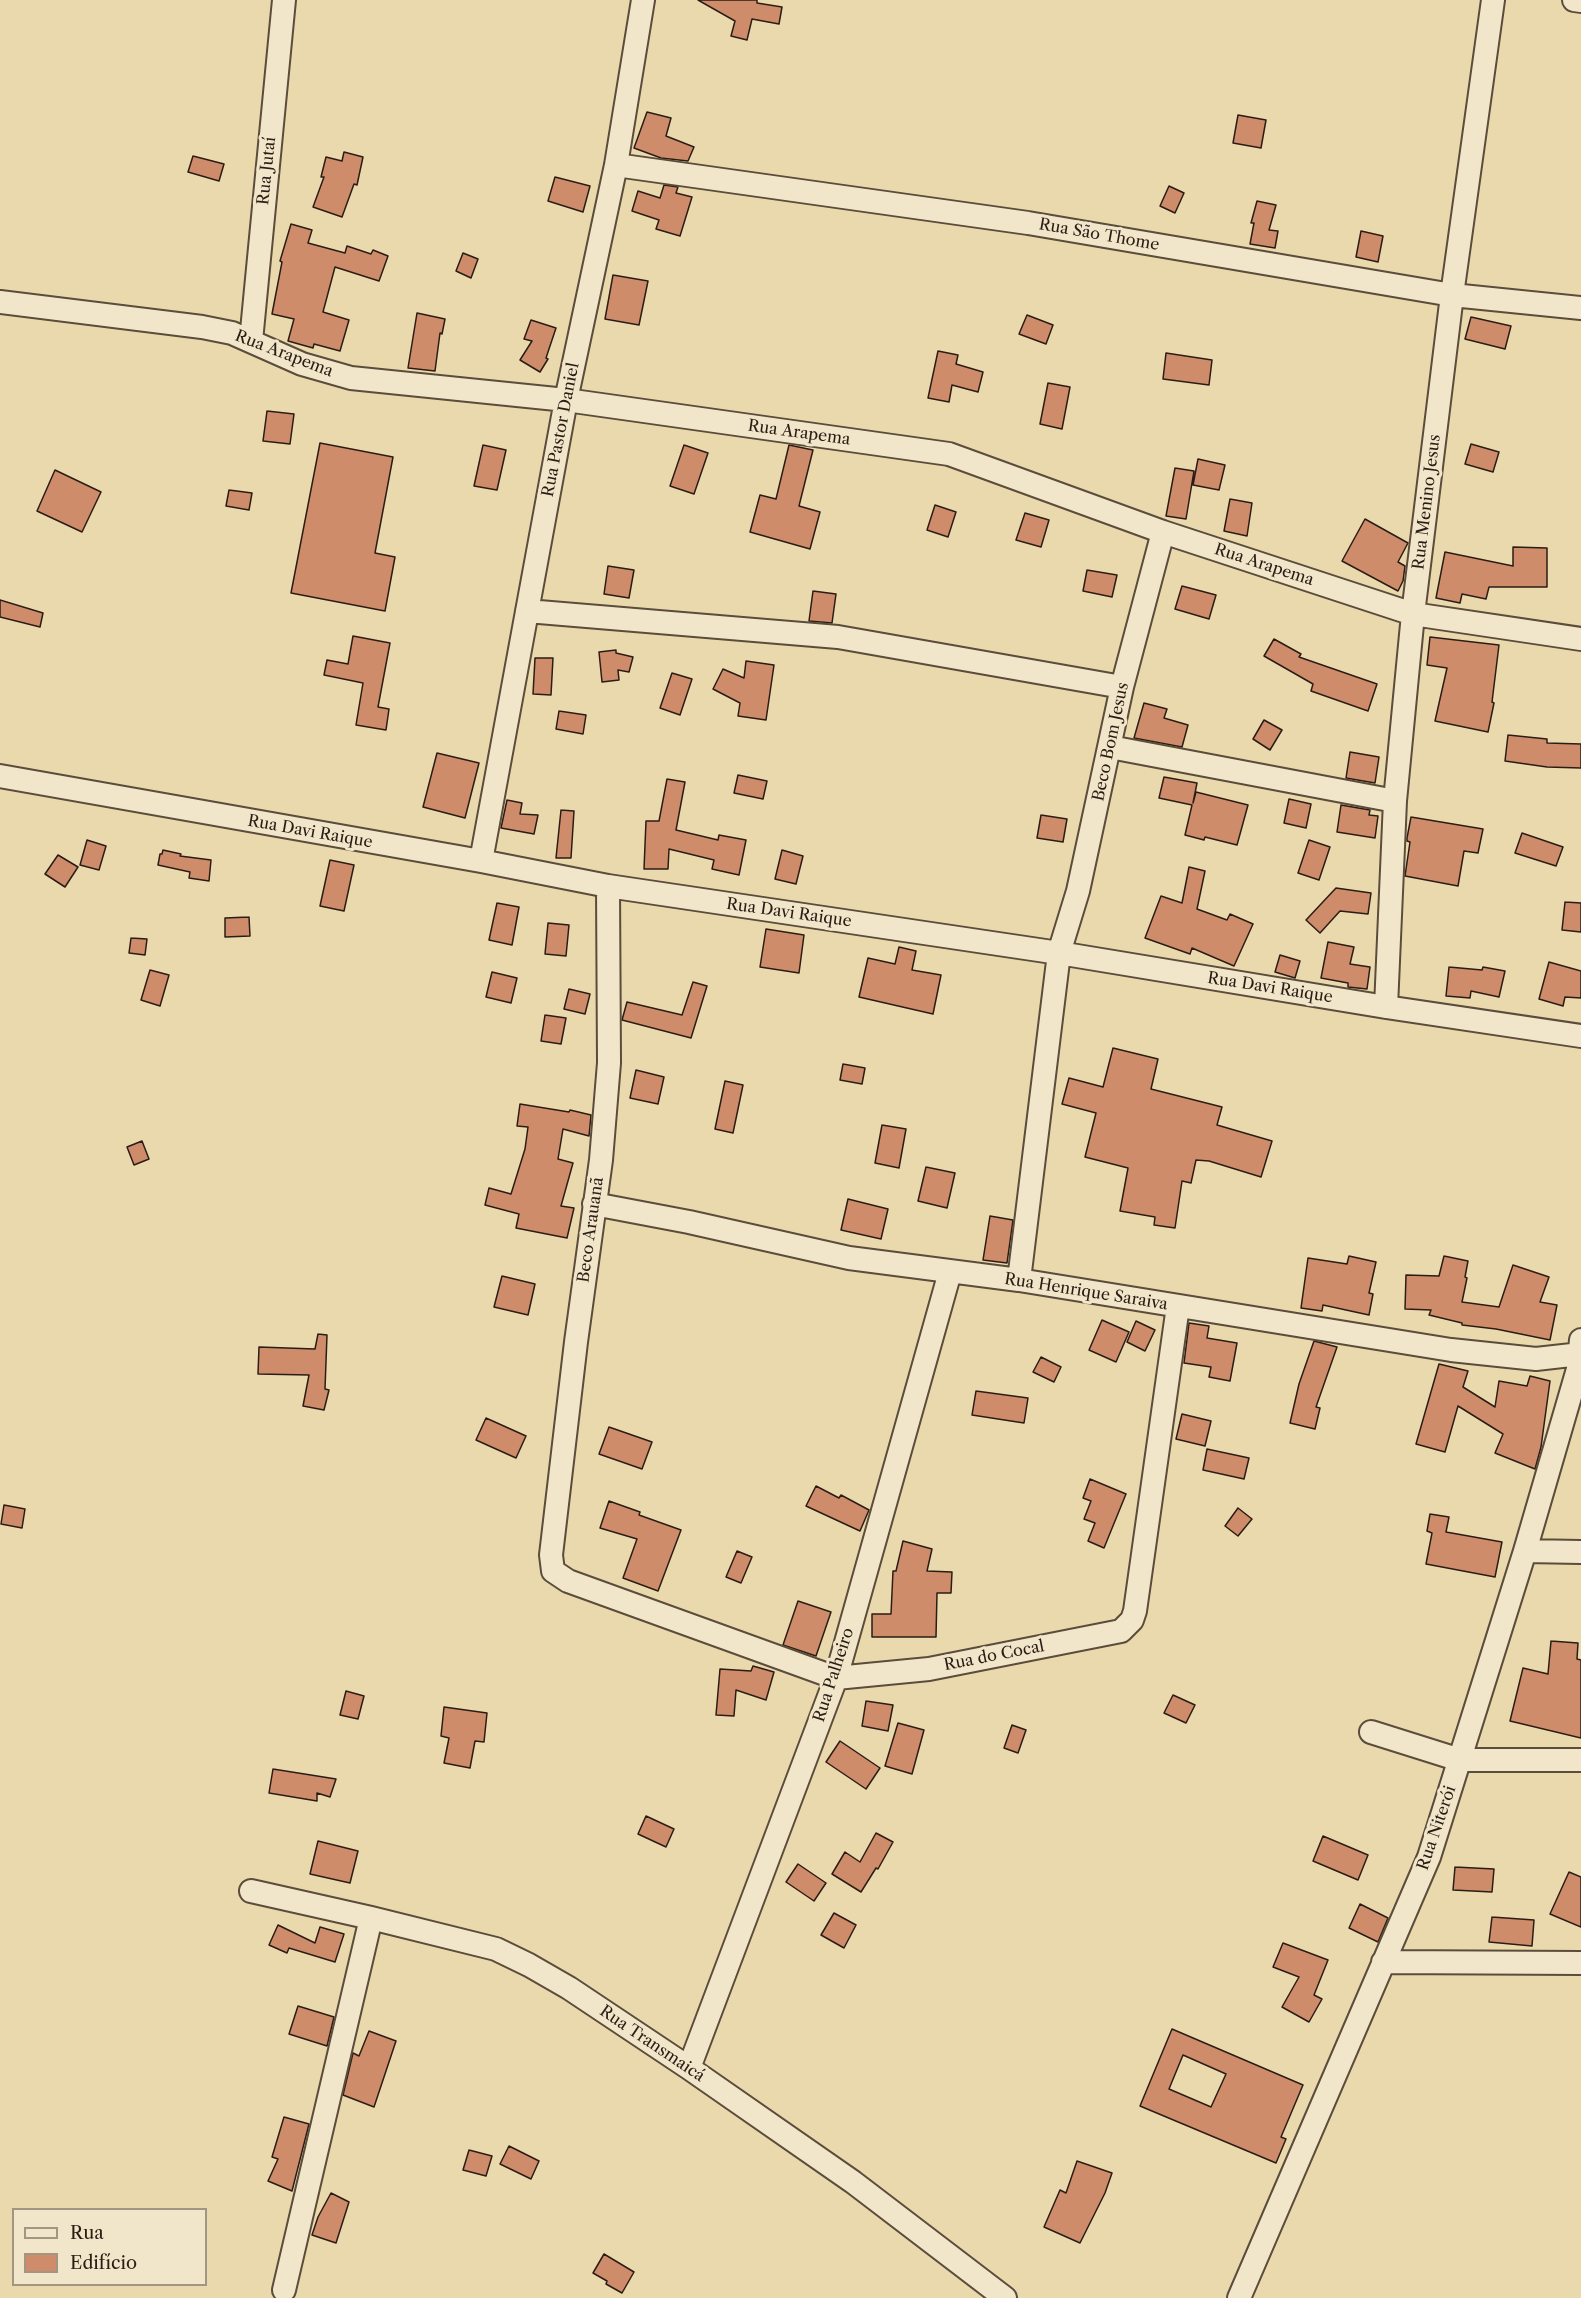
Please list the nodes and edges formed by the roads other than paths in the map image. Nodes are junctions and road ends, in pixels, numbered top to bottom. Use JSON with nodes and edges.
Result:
{"nodes":[{"id":1,"x":284,"y":0,"type":"edge"},
{"id":2,"x":643,"y":0,"type":"edge"},
{"id":3,"x":1493,"y":0,"type":"edge"},
{"id":4,"x":1574,"y":0,"type":"edge"},
{"id":5,"x":1581,"y":1,"type":"edge"},
{"id":6,"x":616,"y":165,"type":"junction"},
{"id":7,"x":1452,"y":296,"type":"junction"},
{"id":8,"x":0,"y":302,"type":"edge"},
{"id":9,"x":1581,"y":308,"type":"edge"},
{"id":10,"x":251,"y":341,"type":"junction"},
{"id":11,"x":566,"y":400,"type":"junction"},
{"id":12,"x":1163,"y":532,"type":"junction"},
{"id":13,"x":527,"y":611,"type":"junction"},
{"id":14,"x":1413,"y":614,"type":"junction"},
{"id":15,"x":1581,"y":639,"type":"edge"},
{"id":16,"x":1122,"y":687,"type":"junction"},
{"id":17,"x":1110,"y":747,"type":"junction"},
{"id":18,"x":0,"y":776,"type":"edge"},
{"id":19,"x":1395,"y":801,"type":"junction"},
{"id":20,"x":481,"y":861,"type":"junction"},
{"id":21,"x":608,"y":886,"type":"junction"},
{"id":22,"x":1059,"y":953,"type":"junction"},
{"id":23,"x":1386,"y":1007,"type":"junction"},
{"id":24,"x":1581,"y":1036,"type":"edge"},
{"id":25,"x":594,"y":1204,"type":"junction"},
{"id":26,"x":950,"y":1272,"type":"junction"},
{"id":27,"x":1019,"y":1280,"type":"junction"},
{"id":28,"x":1178,"y":1306,"type":"junction"},
{"id":29,"x":1581,"y":1350,"type":"edge"},
{"id":30,"x":1526,"y":1551,"type":"junction"},
{"id":31,"x":1581,"y":1552,"type":"edge"},
{"id":32,"x":553,"y":1571,"type":"joint"},
{"id":33,"x":836,"y":1677,"type":"junction"},
{"id":34,"x":1371,"y":1732,"type":"dead end"},
{"id":35,"x":1460,"y":1760,"type":"junction"},
{"id":36,"x":1581,"y":1761,"type":"edge"},
{"id":37,"x":251,"y":1891,"type":"dead end"},
{"id":38,"x":371,"y":1918,"type":"junction"},
{"id":39,"x":1383,"y":1962,"type":"junction"},
{"id":40,"x":1581,"y":1963,"type":"edge"},
{"id":41,"x":689,"y":2068,"type":"junction"},
{"id":42,"x":284,"y":2290,"type":"dead end"},
{"id":43,"x":1005,"y":2298,"type":"edge"},
{"id":44,"x":1239,"y":2298,"type":"edge"}],
"edges":[{"from":1,"to":10,"type":"street","name":"Rua Jutaí"},
{"from":2,"to":6,"type":"street","name":"Rua Pastor Daniel"},
{"from":3,"to":7,"type":"street","name":"Rua Menino Jesus"},
{"from":4,"to":5,"type":"street"},
{"from":6,"to":7,"type":"street","name":"Rua São Thome"},
{"from":6,"to":11,"type":"street","name":"Rua Pastor Daniel"},
{"from":7,"to":9,"type":"street","name":"Rua São Thome"},
{"from":7,"to":14,"type":"street","name":"Rua Menino Jesus"},
{"from":8,"to":10,"type":"street","name":"Rua Arapema"},
{"from":10,"to":11,"type":"street","name":"Rua Arapema"},
{"from":11,"to":12,"type":"street","name":"Rua Arapema"},
{"from":11,"to":13,"type":"street","name":"Rua Pastor Daniel"},
{"from":12,"to":14,"type":"street","name":"Rua Arapema"},
{"from":12,"to":16,"type":"street","name":"Beco Bom Jesus"},
{"from":13,"to":16,"type":"street"},
{"from":13,"to":20,"type":"street","name":"Rua Pastor Daniel"},
{"from":14,"to":15,"type":"street","name":"Rua Arapema"},
{"from":14,"to":19,"type":"street","name":"Rua Menino Jesus"},
{"from":16,"to":17,"type":"street","name":"Beco Bom Jesus"},
{"from":17,"to":19,"type":"street"},
{"from":17,"to":22,"type":"street","name":"Beco Bom Jesus"},
{"from":18,"to":20,"type":"street","name":"Rua Davi Raique"},
{"from":19,"to":23,"type":"street","name":"Rua Menino Jesus"},
{"from":20,"to":21,"type":"street","name":"Rua Davi Raique"},
{"from":21,"to":22,"type":"street","name":"Rua Davi Raique"},
{"from":21,"to":25,"type":"street","name":"Beco Arauanã"},
{"from":22,"to":23,"type":"street","name":"Rua Davi Raique"},
{"from":22,"to":27,"type":"street","name":"Beco Bom Jesus"},
{"from":23,"to":24,"type":"street","name":"Rua Davi Raique"},
{"from":25,"to":26,"type":"street","name":"Rua Henrique Saraiva"},
{"from":25,"to":32,"type":"street","name":"Beco Arauanã"},
{"from":26,"to":27,"type":"street","name":"Rua Henrique Saraiva"},
{"from":26,"to":33,"type":"street","name":"Rua Palheiro"},
{"from":27,"to":28,"type":"street","name":"Rua Henrique Saraiva"},
{"from":28,"to":29,"type":"street","name":"Rua Henrique Saraiva"},
{"from":28,"to":33,"type":"street","name":"Rua do Cocal"},
{"from":29,"to":30,"type":"street","name":"Rua Niterói"},
{"from":30,"to":31,"type":"street"},
{"from":30,"to":35,"type":"street","name":"Rua Niterói"},
{"from":32,"to":33,"type":"street","name":"Rua do Cocal"},
{"from":33,"to":41,"type":"street","name":"Rua Palheiro"},
{"from":34,"to":35,"type":"street"},
{"from":35,"to":36,"type":"street"},
{"from":35,"to":39,"type":"street","name":"Rua Niterói"},
{"from":37,"to":38,"type":"street","name":"Rua Transmaicá"},
{"from":38,"to":41,"type":"street","name":"Rua Transmaicá"},
{"from":38,"to":42,"type":"street"},
{"from":39,"to":40,"type":"street"},
{"from":39,"to":44,"type":"street","name":"Rua Niterói"},
{"from":41,"to":43,"type":"street","name":"Rua Transmaicá"}]}
